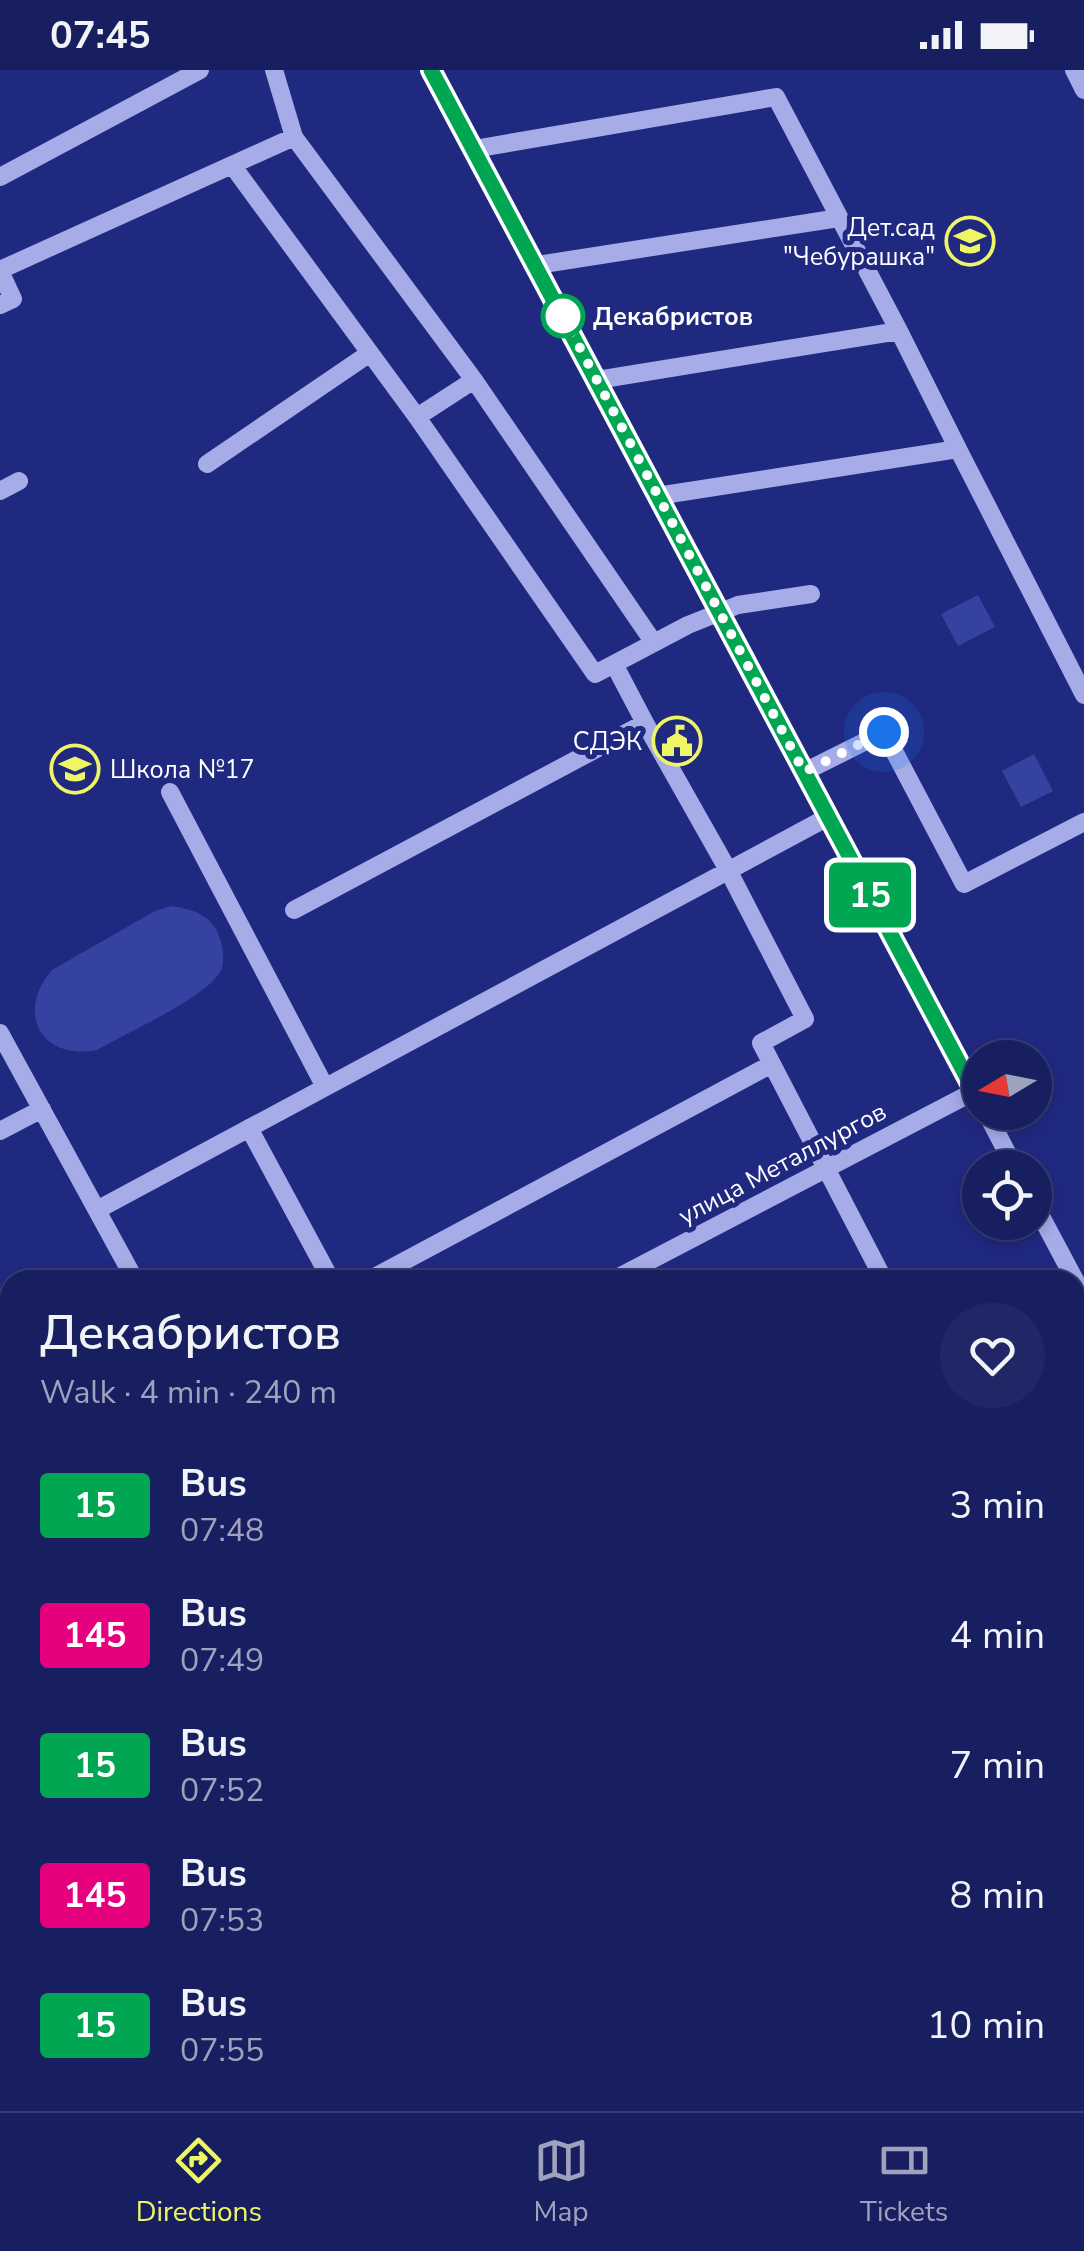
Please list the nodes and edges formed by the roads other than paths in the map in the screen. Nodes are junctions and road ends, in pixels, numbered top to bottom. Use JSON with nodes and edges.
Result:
{"nodes":[{"id":1,"x":200,"y":70,"type":"edge"},
{"id":2,"x":274,"y":70,"type":"edge"},
{"id":3,"x":431,"y":70,"type":"edge"},
{"id":4,"x":1074,"y":70,"type":"edge"},
{"id":5,"x":1084,"y":90,"type":"edge"},
{"id":6,"x":294,"y":137,"type":"junction"},
{"id":7,"x":474,"y":149,"type":"junction"},
{"id":8,"x":232,"y":165,"type":"junction"},
{"id":9,"x":0,"y":177,"type":"edge"},
{"id":10,"x":839,"y":218,"type":"junction"},
{"id":11,"x":537,"y":265,"type":"junction"},
{"id":12,"x":0,"y":270,"type":"edge"},
{"id":13,"x":0,"y":305,"type":"edge"},
{"id":14,"x":899,"y":330,"type":"junction"},
{"id":15,"x":370,"y":353,"type":"junction"},
{"id":16,"x":474,"y":380,"type":"junction"},
{"id":17,"x":597,"y":380,"type":"junction"},
{"id":18,"x":417,"y":418,"type":"junction"},
{"id":19,"x":958,"y":449,"type":"junction"},
{"id":20,"x":208,"y":464,"type":"dead end"},
{"id":21,"x":18,"y":481,"type":"dead end"},
{"id":22,"x":0,"y":491,"type":"edge"},
{"id":23,"x":657,"y":496,"type":"junction"},
{"id":24,"x":812,"y":594,"type":"dead end"},
{"id":25,"x":720,"y":612,"type":"junction"},
{"id":26,"x":654,"y":643,"type":"junction"},
{"id":27,"x":614,"y":664,"type":"junction"},
{"id":28,"x":1084,"y":695,"type":"edge"},
{"id":29,"x":645,"y":723,"type":"junction"},
{"id":30,"x":804,"y":772,"type":"junction"},
{"id":31,"x":170,"y":792,"type":"dead end"},
{"id":32,"x":828,"y":817,"type":"junction"},
{"id":33,"x":1084,"y":822,"type":"edge"},
{"id":34,"x":728,"y":870,"type":"junction"},
{"id":35,"x":294,"y":910,"type":"dead end"},
{"id":36,"x":0,"y":1033,"type":"edge"},
{"id":37,"x":772,"y":1064,"type":"junction"},
{"id":38,"x":962,"y":1068,"type":"edge"},
{"id":39,"x":325,"y":1087,"type":"junction"},
{"id":40,"x":962,"y":1103,"type":"edge"},
{"id":41,"x":42,"y":1109,"type":"junction"},
{"id":42,"x":249,"y":1128,"type":"junction"},
{"id":43,"x":0,"y":1131,"type":"edge"},
{"id":44,"x":826,"y":1169,"type":"junction"},
{"id":45,"x":96,"y":1210,"type":"junction"},
{"id":46,"x":1052,"y":1237,"type":"edge"},
{"id":47,"x":129,"y":1270,"type":"edge"},
{"id":48,"x":326,"y":1270,"type":"edge"},
{"id":49,"x":388,"y":1270,"type":"edge"},
{"id":50,"x":632,"y":1270,"type":"edge"},
{"id":51,"x":879,"y":1270,"type":"edge"},
{"id":52,"x":1070,"y":1270,"type":"edge"}],
"edges":[{"from":1,"to":9,"type":"street"},
{"from":2,"to":6,"type":"street"},
{"from":3,"to":7,"type":"street"},
{"from":4,"to":5,"type":"street"},
{"from":6,"to":8,"type":"street"},
{"from":6,"to":16,"type":"street"},
{"from":7,"to":10,"type":"street"},
{"from":7,"to":11,"type":"street"},
{"from":8,"to":12,"type":"street"},
{"from":8,"to":15,"type":"street"},
{"from":10,"to":11,"type":"street"},
{"from":10,"to":14,"type":"street"},
{"from":11,"to":17,"type":"street"},
{"from":12,"to":13,"type":"street"},
{"from":14,"to":17,"type":"street"},
{"from":14,"to":19,"type":"street"},
{"from":15,"to":18,"type":"street"},
{"from":15,"to":20,"type":"street"},
{"from":16,"to":18,"type":"street"},
{"from":16,"to":26,"type":"street"},
{"from":17,"to":23,"type":"street"},
{"from":18,"to":27,"type":"street"},
{"from":19,"to":23,"type":"street"},
{"from":19,"to":28,"type":"street"},
{"from":21,"to":22,"type":"street"},
{"from":23,"to":25,"type":"street"},
{"from":24,"to":25,"type":"street"},
{"from":25,"to":26,"type":"street"},
{"from":25,"to":30,"type":"street"},
{"from":26,"to":27,"type":"street"},
{"from":27,"to":29,"type":"street"},
{"from":29,"to":34,"type":"street"},
{"from":29,"to":35,"type":"street"},
{"from":30,"to":32,"type":"street"},
{"from":30,"to":33,"type":"street"},
{"from":31,"to":39,"type":"street"},
{"from":32,"to":34,"type":"street"},
{"from":32,"to":38,"type":"street"},
{"from":34,"to":37,"type":"street"},
{"from":34,"to":39,"type":"street"},
{"from":36,"to":41,"type":"street"},
{"from":37,"to":44,"type":"street"},
{"from":37,"to":49,"type":"street"},
{"from":39,"to":42,"type":"street"},
{"from":40,"to":44,"type":"street","name":"улица Металлургов"},
{"from":41,"to":43,"type":"street"},
{"from":41,"to":45,"type":"street"},
{"from":42,"to":45,"type":"street"},
{"from":42,"to":48,"type":"street"},
{"from":44,"to":50,"type":"street","name":"улица Металлургов"},
{"from":44,"to":51,"type":"street"},
{"from":45,"to":47,"type":"street"},
{"from":46,"to":52,"type":"street"}]}
